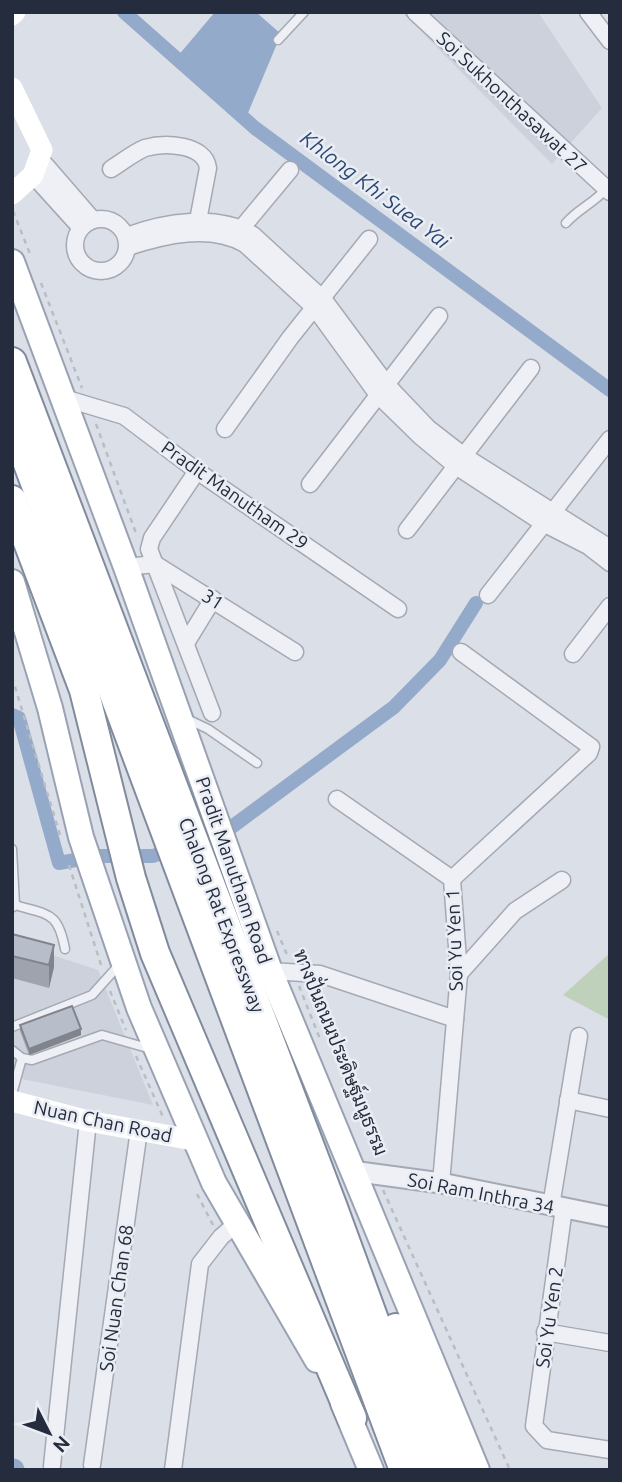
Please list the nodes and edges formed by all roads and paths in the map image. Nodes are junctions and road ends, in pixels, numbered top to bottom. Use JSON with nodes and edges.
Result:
{"nodes":[{"id":1,"x":304,"y":12,"type":"edge"},
{"id":2,"x":415,"y":12,"type":"edge"},
{"id":3,"x":587,"y":12,"type":"edge"},
{"id":4,"x":278,"y":40,"type":"dead end"},
{"id":5,"x":610,"y":41,"type":"edge"},
{"id":6,"x":12,"y":88,"type":"edge"},
{"id":7,"x":37,"y":168,"type":"junction"},
{"id":8,"x":111,"y":169,"type":"dead end"},
{"id":9,"x":290,"y":170,"type":"dead end"},
{"id":10,"x":608,"y":191,"type":"edge"},
{"id":11,"x":12,"y":194,"type":"edge"},
{"id":12,"x":566,"y":223,"type":"dead end"},
{"id":13,"x":87,"y":224,"type":"junction"},
{"id":14,"x":197,"y":228,"type":"junction"},
{"id":15,"x":237,"y":233,"type":"junction"},
{"id":16,"x":369,"y":239,"type":"dead end"},
{"id":17,"x":127,"y":242,"type":"junction"},
{"id":18,"x":12,"y":262,"type":"edge"},
{"id":19,"x":319,"y":303,"type":"junction"},
{"id":20,"x":439,"y":316,"type":"dead end"},
{"id":21,"x":12,"y":362,"type":"edge"},
{"id":22,"x":531,"y":368,"type":"dead end"},
{"id":23,"x":382,"y":390,"type":"junction"},
{"id":24,"x":64,"y":398,"type":"junction"},
{"id":25,"x":12,"y":421,"type":"edge"},
{"id":26,"x":225,"y":429,"type":"dead end"},
{"id":27,"x":610,"y":439,"type":"edge"},
{"id":28,"x":460,"y":461,"type":"junction"},
{"id":29,"x":197,"y":471,"type":"junction"},
{"id":30,"x":310,"y":484,"type":"dead end"},
{"id":31,"x":12,"y":500,"type":"edge"},
{"id":32,"x":546,"y":518,"type":"junction"},
{"id":33,"x":407,"y":530,"type":"dead end"},
{"id":34,"x":610,"y":548,"type":"edge"},
{"id":35,"x":610,"y":563,"type":"edge"},
{"id":36,"x":155,"y":564,"type":"junction"},
{"id":37,"x":126,"y":567,"type":"junction"},
{"id":38,"x":488,"y":595,"type":"dead end"},
{"id":39,"x":15,"y":597,"type":"edge"},
{"id":40,"x":213,"y":599,"type":"junction"},
{"id":41,"x":610,"y":606,"type":"edge"},
{"id":42,"x":398,"y":609,"type":"dead end"},
{"id":43,"x":186,"y":643,"type":"junction"},
{"id":44,"x":295,"y":652,"type":"dead end"},
{"id":45,"x":461,"y":652,"type":"dead end"},
{"id":46,"x":573,"y":654,"type":"dead end"},
{"id":47,"x":12,"y":677,"type":"edge"},
{"id":48,"x":212,"y":713,"type":"dead end"},
{"id":49,"x":180,"y":717,"type":"junction"},
{"id":50,"x":257,"y":763,"type":"dead end"},
{"id":51,"x":337,"y":799,"type":"dead end"},
{"id":52,"x":12,"y":849,"type":"edge"},
{"id":53,"x":79,"y":854,"type":"junction"},
{"id":54,"x":452,"y":879,"type":"junction"},
{"id":55,"x":562,"y":880,"type":"dead end"},
{"id":56,"x":14,"y":906,"type":"edge"},
{"id":57,"x":273,"y":920,"type":"dead end"},
{"id":58,"x":65,"y":949,"type":"dead end"},
{"id":59,"x":122,"y":961,"type":"junction"},
{"id":60,"x":281,"y":971,"type":"junction"},
{"id":61,"x":459,"y":974,"type":"junction"},
{"id":62,"x":455,"y":1019,"type":"junction"},
{"id":63,"x":12,"y":1027,"type":"edge"},
{"id":64,"x":579,"y":1036,"type":"dead end"},
{"id":65,"x":320,"y":1039,"type":"dead end"},
{"id":66,"x":12,"y":1050,"type":"edge"},
{"id":67,"x":157,"y":1051,"type":"junction"},
{"id":68,"x":22,"y":1058,"type":"junction"},
{"id":69,"x":12,"y":1094,"type":"edge"},
{"id":70,"x":568,"y":1100,"type":"junction"},
{"id":71,"x":12,"y":1101,"type":"edge"},
{"id":72,"x":610,"y":1109,"type":"edge"},
{"id":73,"x":88,"y":1121,"type":"junction"},
{"id":74,"x":139,"y":1130,"type":"junction"},
{"id":75,"x":193,"y":1140,"type":"junction"},
{"id":76,"x":364,"y":1173,"type":"junction"},
{"id":77,"x":441,"y":1183,"type":"junction"},
{"id":78,"x":332,"y":1205,"type":"junction"},
{"id":79,"x":558,"y":1207,"type":"junction"},
{"id":80,"x":610,"y":1217,"type":"edge"},
{"id":81,"x":236,"y":1224,"type":"junction"},
{"id":82,"x":545,"y":1332,"type":"junction"},
{"id":83,"x":610,"y":1343,"type":"edge"},
{"id":84,"x":352,"y":1418,"type":"junction"},
{"id":85,"x":610,"y":1450,"type":"edge"},
{"id":86,"x":92,"y":1465,"type":"dead end"},
{"id":87,"x":52,"y":1466,"type":"dead end"},
{"id":88,"x":173,"y":1470,"type":"edge"},
{"id":89,"x":371,"y":1470,"type":"edge"},
{"id":90,"x":404,"y":1470,"type":"edge"},
{"id":91,"x":429,"y":1470,"type":"edge"},
{"id":92,"x":454,"y":1470,"type":"edge"},
{"id":93,"x":477,"y":1470,"type":"edge"},
{"id":94,"x":510,"y":1470,"type":"edge"}],
"edges":[{"from":1,"to":4,"type":"lane"},
{"from":2,"to":10,"type":"street","name":"Soi Sukhonthasawat 27"},
{"from":3,"to":5,"type":"street"},
{"from":6,"to":7,"type":"main road"},
{"from":7,"to":11,"type":"main road"},
{"from":7,"to":13,"type":"street"},
{"from":8,"to":14,"type":"street"},
{"from":9,"to":15,"type":"street"},
{"from":10,"to":12,"type":"lane"},
{"from":13,"to":17,"type":"street"},
{"from":13,"to":17,"type":"street"},
{"from":14,"to":15,"type":"street"},
{"from":14,"to":17,"type":"street"},
{"from":15,"to":19,"type":"street"},
{"from":16,"to":19,"type":"street"},
{"from":18,"to":24,"type":"main road","name":"Pradit Manutham Road"},
{"from":19,"to":23,"type":"street"},
{"from":19,"to":26,"type":"street"},
{"from":20,"to":23,"type":"street"},
{"from":21,"to":78,"type":"highway","name":"Chalong Rat Expressway"},
{"from":22,"to":28,"type":"street"},
{"from":23,"to":28,"type":"street"},
{"from":23,"to":30,"type":"street"},
{"from":24,"to":29,"type":"street","name":"Pradit Manutham 29"},
{"from":24,"to":37,"type":"main road","name":"Pradit Manutham Road"},
{"from":25,"to":90,"type":"highway","name":"Chalong Rat Expressway"},
{"from":27,"to":32,"type":"street"},
{"from":28,"to":32,"type":"street"},
{"from":28,"to":33,"type":"street"},
{"from":29,"to":36,"type":"street"},
{"from":29,"to":42,"type":"street","name":"Pradit Manutham 29"},
{"from":31,"to":84,"type":"highway"},
{"from":32,"to":34,"type":"street"},
{"from":32,"to":35,"type":"street"},
{"from":32,"to":38,"type":"street"},
{"from":36,"to":37,"type":"street"},
{"from":36,"to":40,"type":"street","name":"31"},
{"from":36,"to":43,"type":"street"},
{"from":37,"to":49,"type":"main road","name":"Pradit Manutham Road"},
{"from":39,"to":53,"type":"main road"},
{"from":40,"to":43,"type":"street"},
{"from":40,"to":44,"type":"street","name":"31"},
{"from":41,"to":46,"type":"street"},
{"from":43,"to":48,"type":"street"},
{"from":45,"to":54,"type":"street"},
{"from":47,"to":53,"type":"path"},
{"from":49,"to":50,"type":"lane"},
{"from":49,"to":60,"type":"main road","name":"Pradit Manutham Road"},
{"from":51,"to":54,"type":"street","name":"Soi Yu Yen 1"},
{"from":52,"to":56,"type":"lane"},
{"from":53,"to":59,"type":"main road"},
{"from":54,"to":61,"type":"street","name":"Soi Yu Yen 1"},
{"from":55,"to":61,"type":"street"},
{"from":56,"to":58,"type":"lane"},
{"from":57,"to":60,"type":"path","name":"ทางปั่นถนนประดิษฐ์มนูธรรม"},
{"from":59,"to":63,"type":"lane"},
{"from":59,"to":67,"type":"main road"},
{"from":60,"to":62,"type":"street"},
{"from":60,"to":65,"type":"path","name":"ทางปั่นถนนประดิษฐ์มนูธรรม"},
{"from":60,"to":76,"type":"main road","name":"Pradit Manutham Road"},
{"from":61,"to":62,"type":"street","name":"Soi Yu Yen 1"},
{"from":62,"to":77,"type":"street","name":"Soi Yu Yen 1"},
{"from":64,"to":70,"type":"street","name":"Soi Yu Yen 2"},
{"from":66,"to":68,"type":"lane"},
{"from":67,"to":68,"type":"lane"},
{"from":67,"to":75,"type":"main road"},
{"from":68,"to":69,"type":"lane"},
{"from":70,"to":72,"type":"street"},
{"from":70,"to":79,"type":"street","name":"Soi Yu Yen 2"},
{"from":71,"to":73,"type":"main road","name":"Nuan Chan Road"},
{"from":73,"to":74,"type":"main road","name":"Nuan Chan Road"},
{"from":73,"to":87,"type":"street"},
{"from":74,"to":75,"type":"main road","name":"Nuan Chan Road"},
{"from":74,"to":86,"type":"street","name":"Soi Nuan Chan 68"},
{"from":75,"to":81,"type":"main road"},
{"from":76,"to":77,"type":"street","name":"Soi Ram Inthra 34"},
{"from":76,"to":93,"type":"main road","name":"Pradit Manutham Road"},
{"from":76,"to":94,"type":"path","name":"ทางปั่นถนนประดิษฐ์มนูธรรม"},
{"from":77,"to":79,"type":"street","name":"Soi Ram Inthra 34"},
{"from":78,"to":91,"type":"highway","name":"Chalong Rat Expressway"},
{"from":78,"to":92,"type":"highway"},
{"from":79,"to":80,"type":"street","name":"Soi Ram Inthra 34"},
{"from":79,"to":82,"type":"street","name":"Soi Yu Yen 2"},
{"from":81,"to":84,"type":"main road"},
{"from":81,"to":88,"type":"street"},
{"from":82,"to":83,"type":"street"},
{"from":82,"to":85,"type":"street","name":"Soi Yu Yen 2"},
{"from":84,"to":89,"type":"main road"}]}
